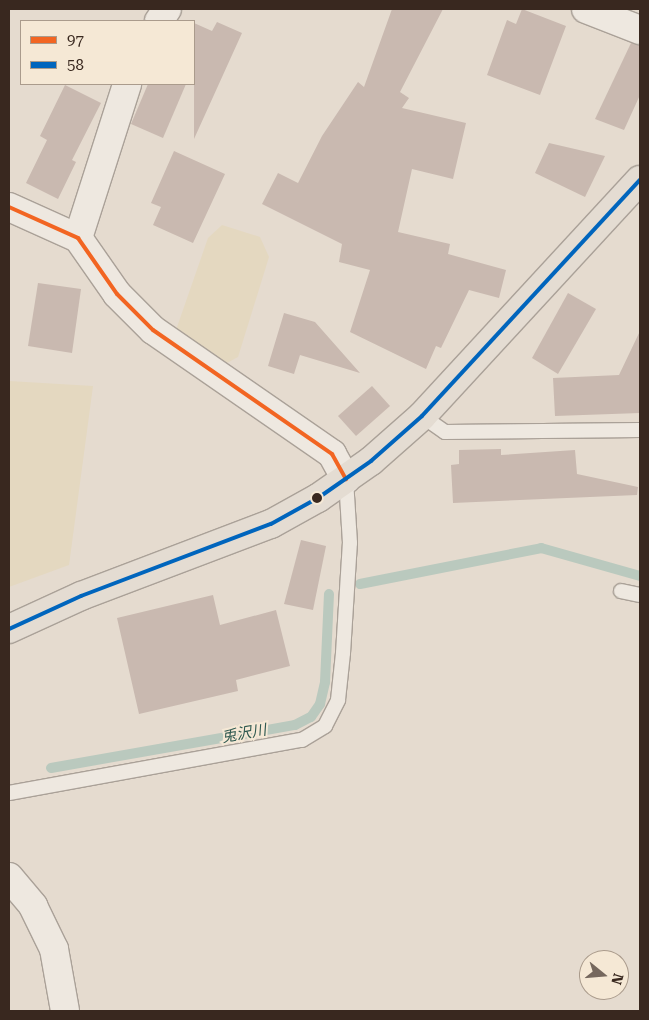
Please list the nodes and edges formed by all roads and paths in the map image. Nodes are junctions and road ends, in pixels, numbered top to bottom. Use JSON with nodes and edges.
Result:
{"nodes":[{"id":1,"x":167,"y":9,"type":"edge"},
{"id":2,"x":586,"y":9,"type":"edge"},
{"id":3,"x":160,"y":20,"type":"edge"},
{"id":4,"x":640,"y":30,"type":"edge"},
{"id":5,"x":127,"y":85,"type":"edge"},
{"id":6,"x":640,"y":180,"type":"edge"},
{"id":7,"x":9,"y":207,"type":"edge"},
{"id":8,"x":78,"y":238,"type":"junction"},
{"id":9,"x":422,"y":416,"type":"junction"},
{"id":10,"x":640,"y":430,"type":"edge"},
{"id":11,"x":346,"y":479,"type":"junction"},
{"id":12,"x":622,"y":591,"type":"dead end"},
{"id":13,"x":640,"y":595,"type":"edge"},
{"id":14,"x":9,"y":629,"type":"edge"},
{"id":15,"x":9,"y":792,"type":"edge"},
{"id":16,"x":9,"y":877,"type":"edge"},
{"id":17,"x":65,"y":1011,"type":"edge"}],
"edges":[{"from":1,"to":3,"type":"street"},
{"from":2,"to":4,"type":"street"},
{"from":5,"to":8,"type":"street"},
{"from":6,"to":9,"type":"main road"},
{"from":7,"to":8,"type":"street"},
{"from":8,"to":11,"type":"street"},
{"from":9,"to":10,"type":"lane"},
{"from":9,"to":11,"type":"main road"},
{"from":11,"to":14,"type":"main road"},
{"from":11,"to":15,"type":"lane"},
{"from":12,"to":13,"type":"lane"},
{"from":16,"to":17,"type":"street"}]}
